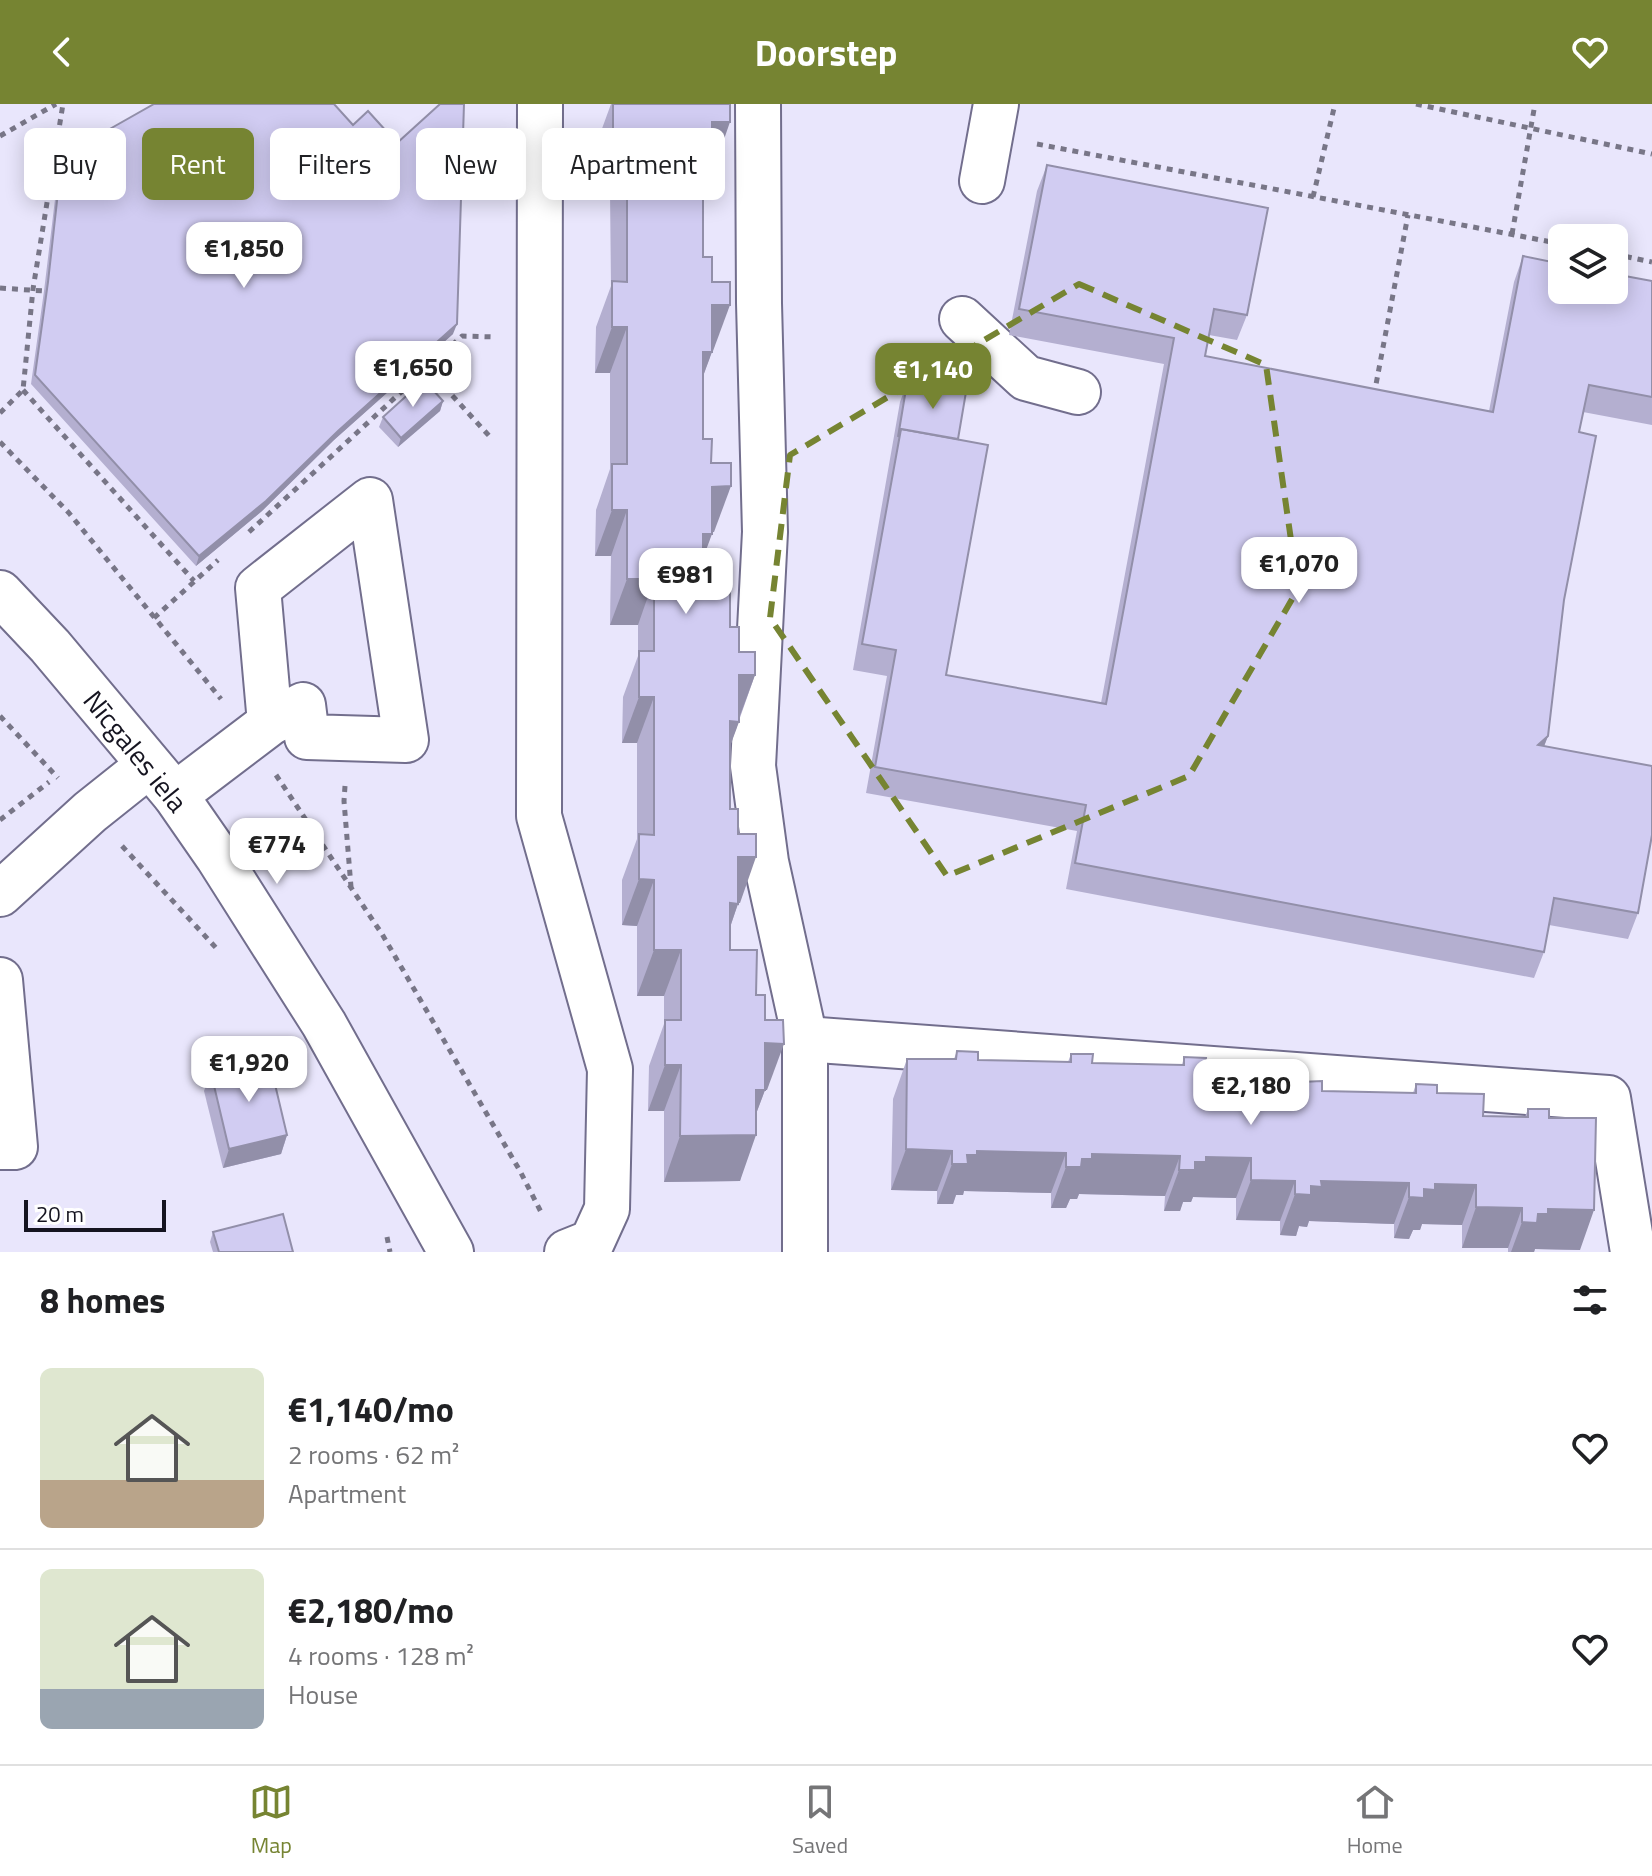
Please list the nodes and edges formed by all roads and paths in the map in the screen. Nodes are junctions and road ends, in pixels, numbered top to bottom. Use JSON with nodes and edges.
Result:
{"nodes":[{"id":1,"x":56,"y":104,"type":"edge"},
{"id":2,"x":63,"y":104,"type":"edge"},
{"id":3,"x":540,"y":104,"type":"edge"},
{"id":4,"x":758,"y":104,"type":"edge"},
{"id":5,"x":1335,"y":104,"type":"edge"},
{"id":6,"x":1416,"y":104,"type":"edge"},
{"id":7,"x":1535,"y":104,"type":"edge"},
{"id":8,"x":993,"y":120,"type":"edge"},
{"id":9,"x":1531,"y":129,"type":"junction"},
{"id":10,"x":0,"y":136,"type":"edge"},
{"id":11,"x":1652,"y":154,"type":"edge"},
{"id":12,"x":982,"y":181,"type":"dead end"},
{"id":13,"x":1313,"y":197,"type":"junction"},
{"id":14,"x":1408,"y":215,"type":"junction"},
{"id":15,"x":1512,"y":234,"type":"junction"},
{"id":16,"x":1548,"y":241,"type":"edge"},
{"id":17,"x":1628,"y":257,"type":"edge"},
{"id":18,"x":1652,"y":262,"type":"edge"},
{"id":19,"x":0,"y":288,"type":"edge"},
{"id":20,"x":33,"y":289,"type":"junction"},
{"id":21,"x":44,"y":291,"type":"edge"},
{"id":22,"x":962,"y":319,"type":"dead end"},
{"id":23,"x":540,"y":339,"type":"junction"},
{"id":24,"x":428,"y":369,"type":"junction"},
{"id":25,"x":23,"y":390,"type":"junction"},
{"id":26,"x":1078,"y":392,"type":"dead end"},
{"id":27,"x":1373,"y":397,"type":"edge"},
{"id":28,"x":0,"y":413,"type":"edge"},
{"id":29,"x":0,"y":442,"type":"edge"},
{"id":30,"x":540,"y":492,"type":"junction"},
{"id":31,"x":241,"y":539,"type":"dead end"},
{"id":32,"x":218,"y":560,"type":"dead end"},
{"id":33,"x":194,"y":581,"type":"junction"},
{"id":34,"x":0,"y":593,"type":"edge"},
{"id":35,"x":154,"y":618,"type":"junction"},
{"id":36,"x":0,"y":716,"type":"edge"},
{"id":37,"x":260,"y":730,"type":"junction"},
{"id":38,"x":347,"y":738,"type":"junction"},
{"id":39,"x":56,"y":776,"type":"junction"},
{"id":40,"x":162,"y":780,"type":"junction"},
{"id":41,"x":90,"y":812,"type":"junction"},
{"id":42,"x":0,"y":820,"type":"edge"},
{"id":43,"x":352,"y":888,"type":"junction"},
{"id":44,"x":0,"y":894,"type":"edge"},
{"id":45,"x":220,"y":952,"type":"dead end"},
{"id":46,"x":0,"y":980,"type":"edge"},
{"id":47,"x":805,"y":1039,"type":"junction"},
{"id":48,"x":0,"y":1147,"type":"edge"},
{"id":49,"x":385,"y":1227,"type":"dead end"},
{"id":50,"x":581,"y":1242,"type":"edge"},
{"id":51,"x":390,"y":1252,"type":"edge"},
{"id":52,"x":451,"y":1252,"type":"edge"},
{"id":53,"x":805,"y":1252,"type":"edge"},
{"id":54,"x":1633,"y":1252,"type":"edge"}],
"edges":[{"from":1,"to":10,"type":"path"},
{"from":2,"to":20,"type":"path"},
{"from":3,"to":23,"type":"street"},
{"from":4,"to":47,"type":"street"},
{"from":5,"to":13,"type":"path"},
{"from":6,"to":9,"type":"path"},
{"from":7,"to":9,"type":"path"},
{"from":8,"to":12,"type":"street"},
{"from":8,"to":13,"type":"path"},
{"from":9,"to":11,"type":"path"},
{"from":9,"to":15,"type":"path"},
{"from":13,"to":14,"type":"path"},
{"from":14,"to":15,"type":"path"},
{"from":14,"to":27,"type":"path"},
{"from":15,"to":16,"type":"path"},
{"from":17,"to":18,"type":"path"},
{"from":19,"to":20,"type":"path"},
{"from":20,"to":21,"type":"path"},
{"from":20,"to":25,"type":"path"},
{"from":22,"to":26,"type":"street"},
{"from":23,"to":24,"type":"path"},
{"from":23,"to":30,"type":"street"},
{"from":24,"to":30,"type":"path"},
{"from":24,"to":31,"type":"path"},
{"from":25,"to":28,"type":"path"},
{"from":25,"to":33,"type":"path"},
{"from":29,"to":35,"type":"path"},
{"from":30,"to":50,"type":"street"},
{"from":32,"to":33,"type":"path"},
{"from":33,"to":35,"type":"path"},
{"from":34,"to":40,"type":"street","name":"Nīcgales iela"},
{"from":35,"to":37,"type":"path"},
{"from":36,"to":39,"type":"path"},
{"from":37,"to":38,"type":"street"},
{"from":37,"to":38,"type":"street"},
{"from":37,"to":40,"type":"street"},
{"from":37,"to":43,"type":"path"},
{"from":38,"to":43,"type":"path"},
{"from":39,"to":41,"type":"path"},
{"from":39,"to":42,"type":"path"},
{"from":40,"to":41,"type":"street"},
{"from":40,"to":52,"type":"street","name":"Nīcgales iela"},
{"from":41,"to":44,"type":"street"},
{"from":41,"to":45,"type":"path"},
{"from":43,"to":50,"type":"path"},
{"from":46,"to":48,"type":"street"},
{"from":47,"to":53,"type":"street"},
{"from":47,"to":54,"type":"street"},
{"from":49,"to":51,"type":"path"}]}
